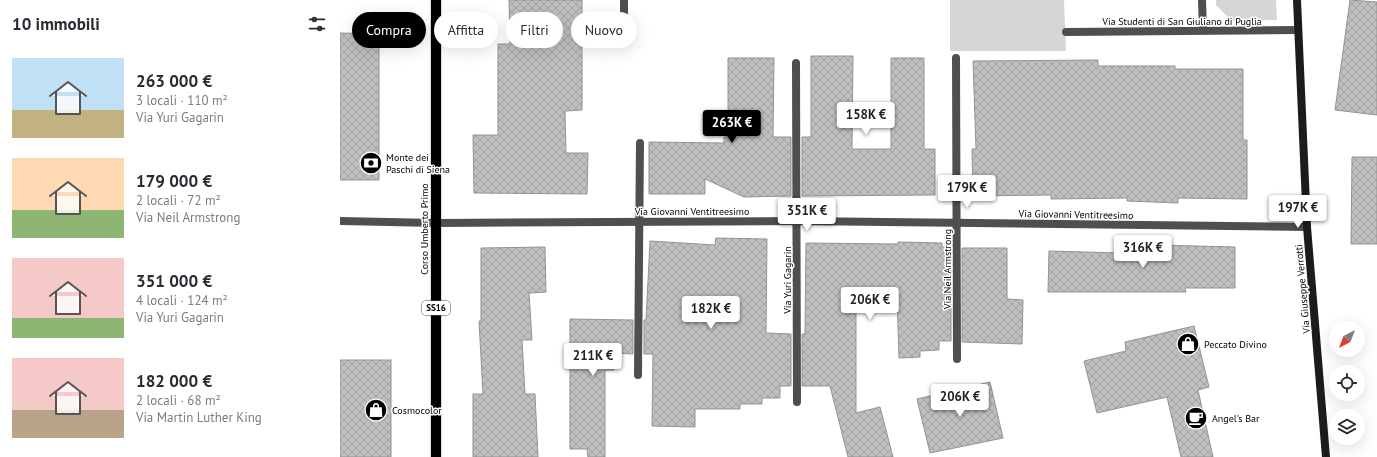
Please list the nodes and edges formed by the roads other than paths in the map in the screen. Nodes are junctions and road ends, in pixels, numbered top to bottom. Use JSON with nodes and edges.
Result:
{"nodes":[{"id":1,"x":436,"y":0,"type":"edge"},
{"id":2,"x":624,"y":0,"type":"edge"},
{"id":3,"x":1202,"y":0,"type":"edge"},
{"id":4,"x":1297,"y":0,"type":"edge"},
{"id":5,"x":624,"y":12,"type":"edge"},
{"id":6,"x":1203,"y":30,"type":"junction"},
{"id":7,"x":1298,"y":30,"type":"junction"},
{"id":8,"x":1066,"y":32,"type":"dead end"},
{"id":9,"x":956,"y":58,"type":"dead end"},
{"id":10,"x":796,"y":63,"type":"dead end"},
{"id":11,"x":640,"y":143,"type":"dead end"},
{"id":12,"x":340,"y":221,"type":"edge"},
{"id":13,"x":797,"y":221,"type":"junction"},
{"id":14,"x":640,"y":222,"type":"junction"},
{"id":15,"x":958,"y":222,"type":"junction"},
{"id":16,"x":436,"y":223,"type":"junction"},
{"id":17,"x":1307,"y":226,"type":"junction"},
{"id":18,"x":957,"y":359,"type":"dead end"},
{"id":19,"x":638,"y":375,"type":"dead end"},
{"id":20,"x":797,"y":402,"type":"dead end"},
{"id":21,"x":436,"y":457,"type":"edge"},
{"id":22,"x":1326,"y":457,"type":"edge"}],
"edges":[{"from":1,"to":16,"type":"main road","name":"Corso Umberto Primo","number":"SS16"},
{"from":2,"to":5,"type":"street"},
{"from":3,"to":6,"type":"street"},
{"from":4,"to":7,"type":"street","name":"Via Giuseppe Verrotti"},
{"from":6,"to":7,"type":"street","name":"Via Studenti di San Giuliano di Puglia"},
{"from":6,"to":8,"type":"street","name":"Via Studenti di San Giuliano di Puglia"},
{"from":7,"to":17,"type":"street","name":"Via Giuseppe Verrotti"},
{"from":9,"to":15,"type":"street","name":"Via Neil Armstrong"},
{"from":10,"to":13,"type":"street","name":"Via Yuri Gagarin"},
{"from":11,"to":14,"type":"street"},
{"from":12,"to":16,"type":"street","name":"Via Giovanni Ventitreesimo"},
{"from":13,"to":14,"type":"street","name":"Via Giovanni Ventitreesimo"},
{"from":13,"to":15,"type":"street","name":"Via Giovanni Ventitreesimo"},
{"from":13,"to":20,"type":"street","name":"Via Yuri Gagarin"},
{"from":14,"to":16,"type":"street","name":"Via Giovanni Ventitreesimo"},
{"from":14,"to":19,"type":"street"},
{"from":15,"to":17,"type":"street","name":"Via Giovanni Ventitreesimo"},
{"from":15,"to":18,"type":"street","name":"Via Neil Armstrong"},
{"from":16,"to":21,"type":"main road","name":"Corso Umberto Primo","number":"SS16"},
{"from":17,"to":22,"type":"street","name":"Via Giuseppe Verrotti"}]}
